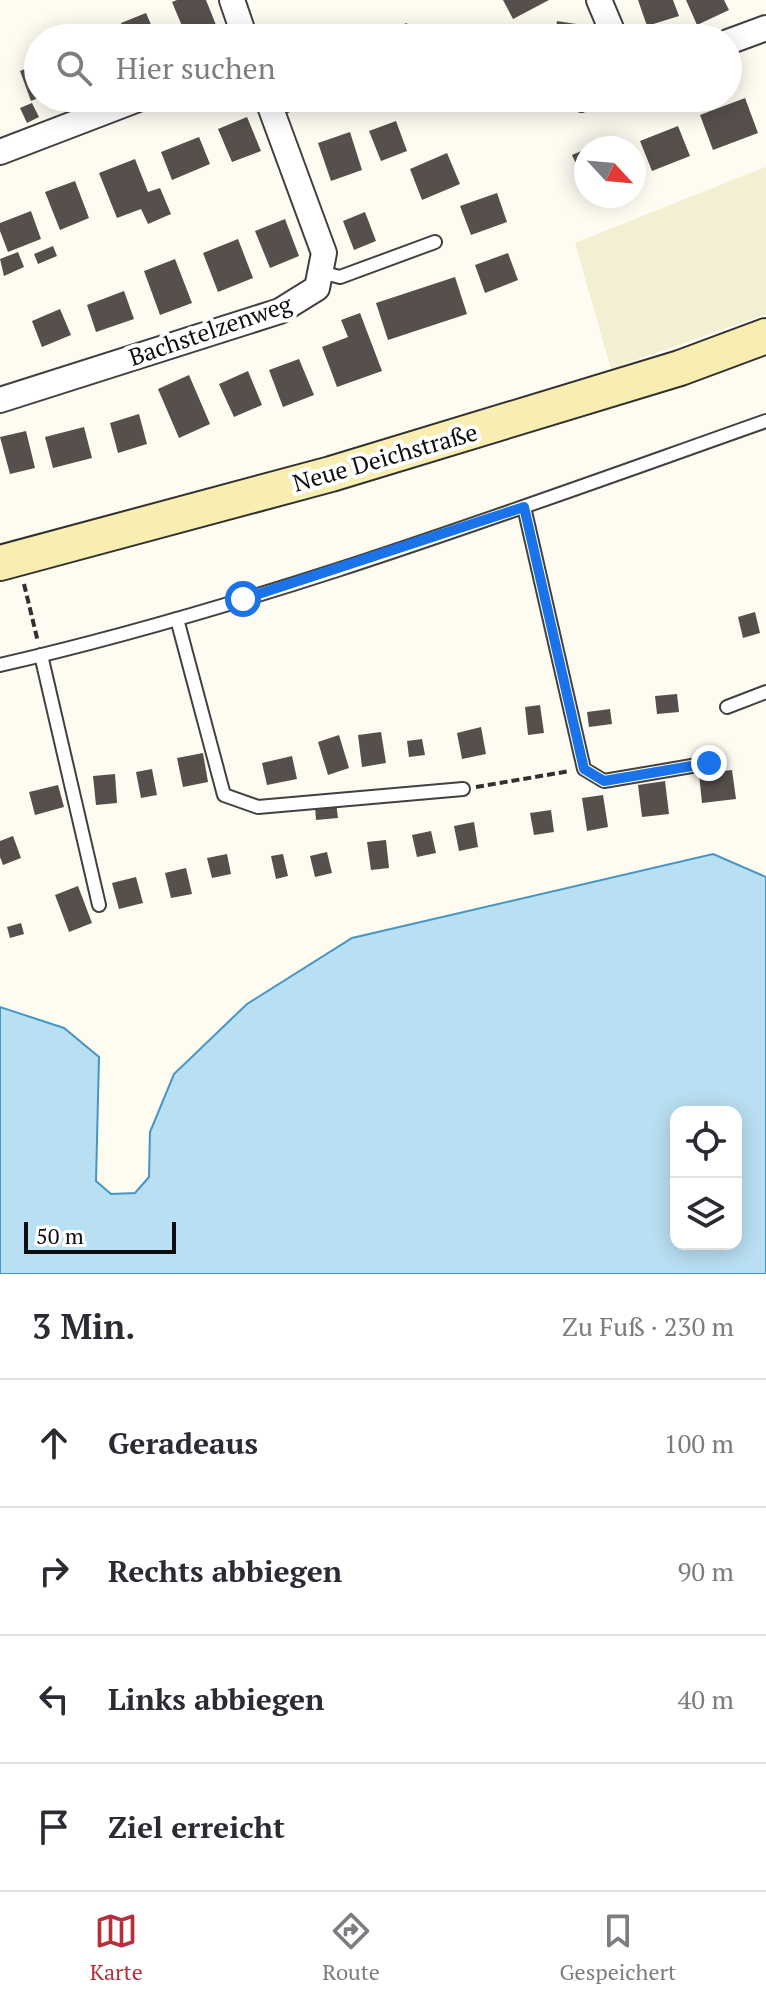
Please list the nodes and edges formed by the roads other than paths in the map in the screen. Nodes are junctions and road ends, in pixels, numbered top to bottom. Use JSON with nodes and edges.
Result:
{"nodes":[{"id":1,"x":232,"y":0,"type":"edge"},
{"id":2,"x":599,"y":0,"type":"edge"},
{"id":3,"x":240,"y":24,"type":"edge"},
{"id":4,"x":609,"y":24,"type":"edge"},
{"id":5,"x":766,"y":28,"type":"edge"},
{"id":6,"x":742,"y":37,"type":"edge"},
{"id":7,"x":104,"y":112,"type":"edge"},
{"id":8,"x":272,"y":112,"type":"edge"},
{"id":9,"x":0,"y":152,"type":"edge"},
{"id":10,"x":435,"y":242,"type":"dead end"},
{"id":11,"x":320,"y":272,"type":"junction"},
{"id":12,"x":766,"y":336,"type":"edge"},
{"id":13,"x":0,"y":400,"type":"edge"},
{"id":14,"x":766,"y":421,"type":"edge"},
{"id":15,"x":524,"y":507,"type":"junction"},
{"id":16,"x":0,"y":563,"type":"edge"},
{"id":17,"x":177,"y":619,"type":"junction"},
{"id":18,"x":41,"y":655,"type":"junction"},
{"id":19,"x":0,"y":665,"type":"edge"},
{"id":20,"x":766,"y":692,"type":"edge"},
{"id":21,"x":727,"y":707,"type":"dead end"},
{"id":22,"x":709,"y":763,"type":"dead end"},
{"id":23,"x":463,"y":789,"type":"road end"},
{"id":24,"x":99,"y":905,"type":"dead end"}],
"edges":[{"from":1,"to":3,"type":"street"},
{"from":2,"to":4,"type":"street"},
{"from":5,"to":6,"type":"street"},
{"from":7,"to":9,"type":"street"},
{"from":8,"to":11,"type":"street"},
{"from":10,"to":11,"type":"lane"},
{"from":11,"to":13,"type":"street","name":"Bachstelzenweg"},
{"from":12,"to":16,"type":"street","name":"Neue Deichstraße"},
{"from":14,"to":15,"type":"lane"},
{"from":15,"to":17,"type":"lane"},
{"from":15,"to":22,"type":"lane"},
{"from":17,"to":18,"type":"lane"},
{"from":17,"to":23,"type":"lane"},
{"from":18,"to":19,"type":"lane"},
{"from":18,"to":24,"type":"lane"},
{"from":20,"to":21,"type":"lane"}]}
